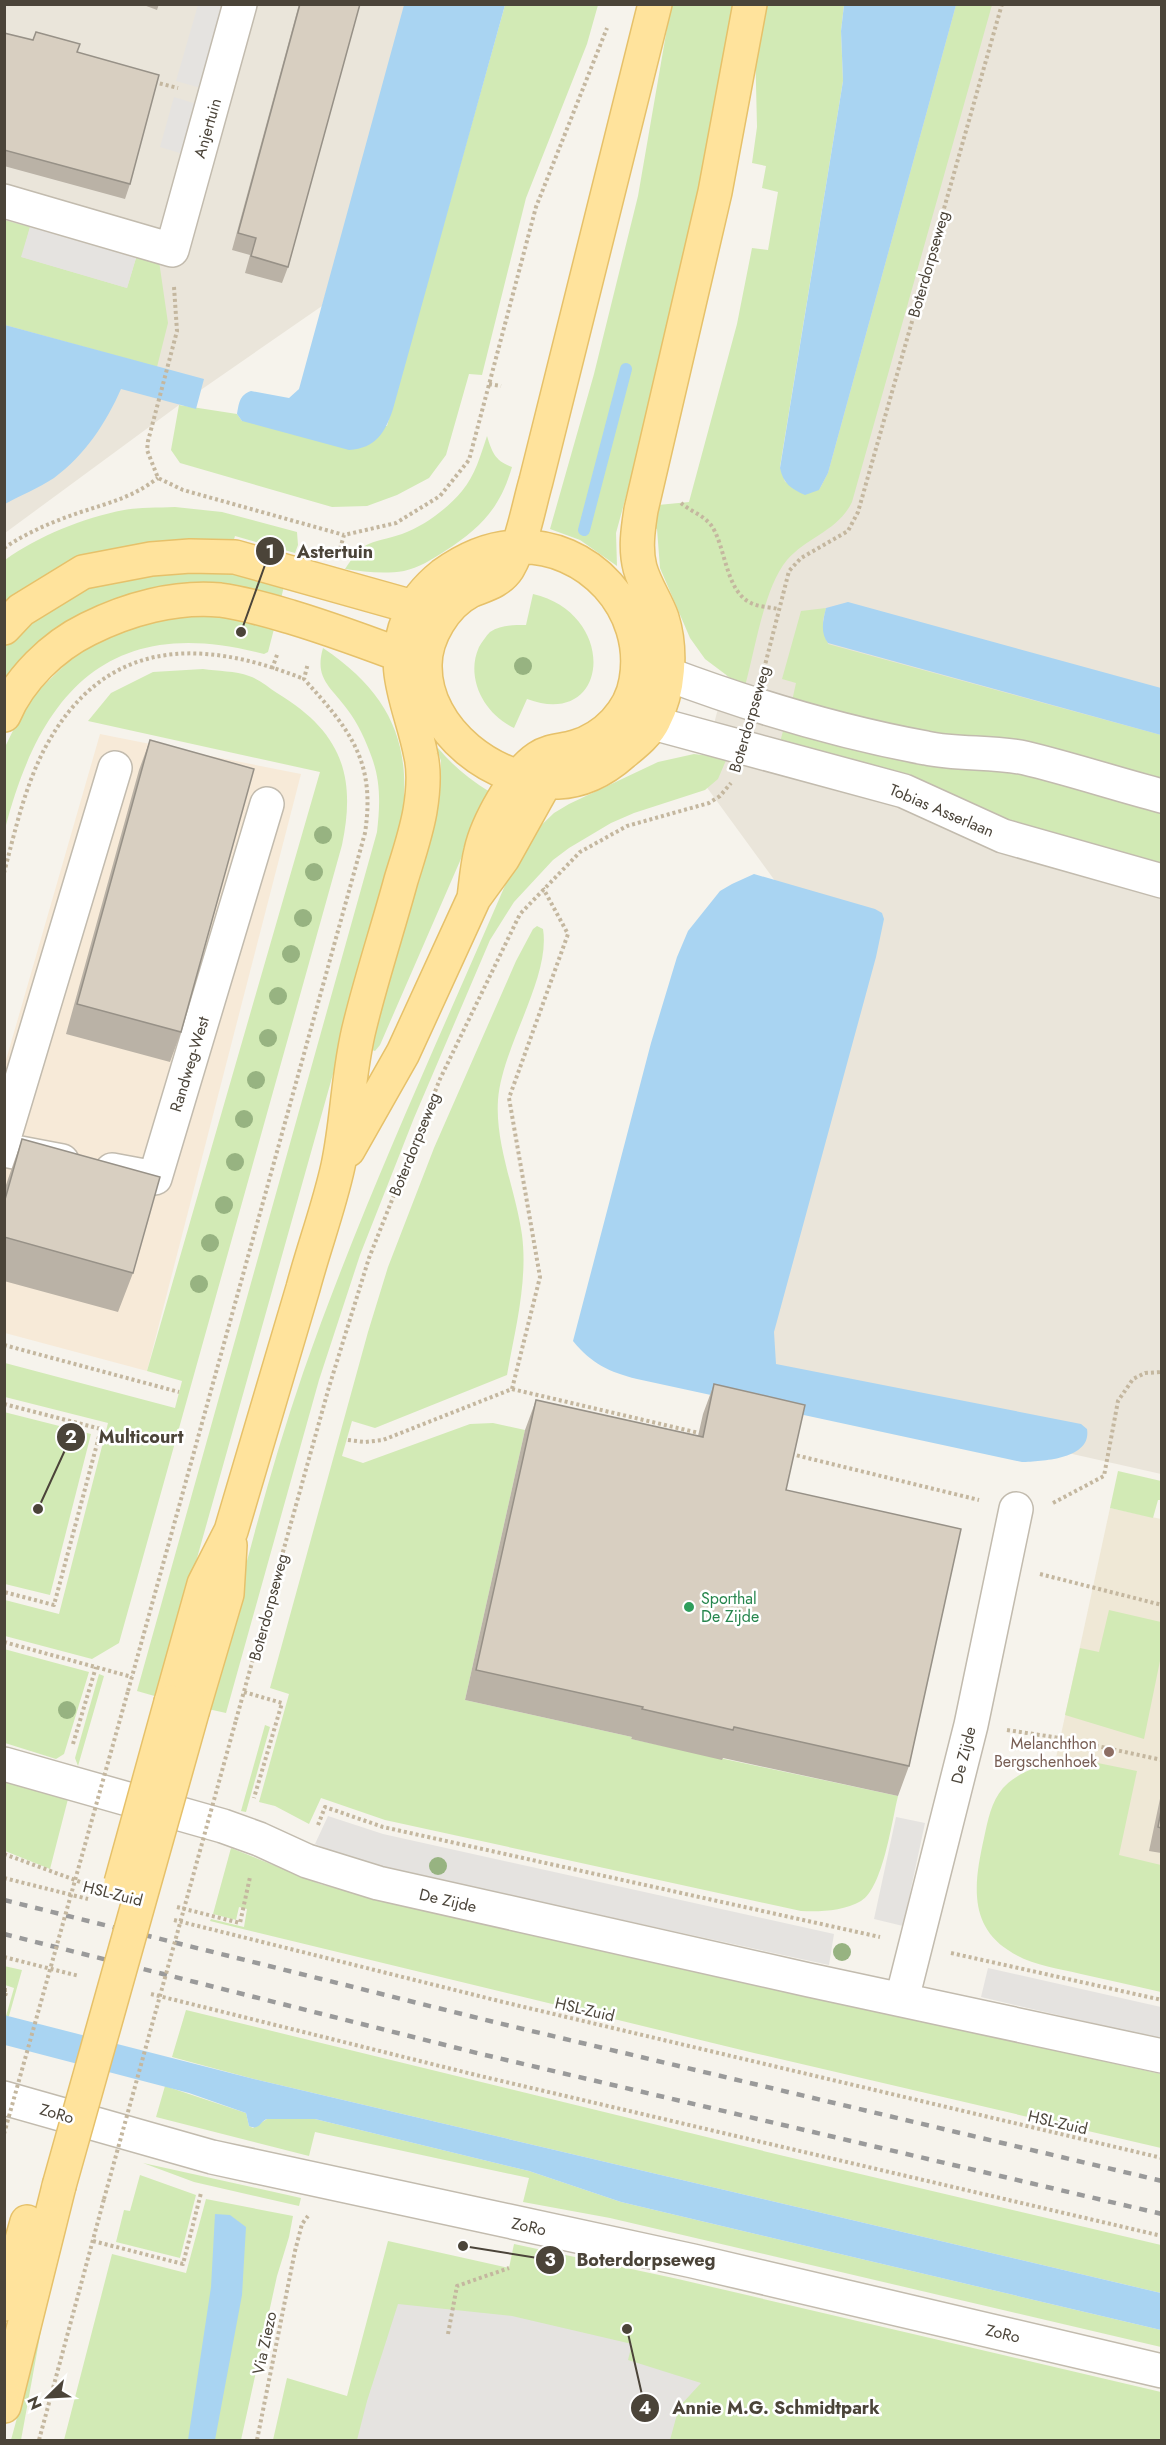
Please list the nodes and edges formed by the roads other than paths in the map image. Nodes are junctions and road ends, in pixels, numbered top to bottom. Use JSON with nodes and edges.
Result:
{"nodes":[{"id":1,"x":240,"y":4,"type":"edge"},
{"id":2,"x":656,"y":4,"type":"edge"},
{"id":3,"x":750,"y":4,"type":"edge"},
{"id":4,"x":4,"y":201,"type":"edge"},
{"id":5,"x":516,"y":547,"type":"junction"},
{"id":6,"x":413,"y":607,"type":"junction"},
{"id":7,"x":4,"y":628,"type":"edge"},
{"id":8,"x":412,"y":660,"type":"junction"},
{"id":9,"x":652,"y":669,"type":"junction"},
{"id":10,"x":4,"y":715,"type":"edge"},
{"id":11,"x":653,"y":723,"type":"junction"},
{"id":12,"x":116,"y":768,"type":"dead end"},
{"id":13,"x":532,"y":779,"type":"junction"},
{"id":14,"x":1161,"y":796,"type":"edge"},
{"id":15,"x":267,"y":804,"type":"dead end"},
{"id":16,"x":1161,"y":880,"type":"edge"},
{"id":17,"x":4,"y":1138,"type":"edge"},
{"id":18,"x":4,"y":1150,"type":"edge"},
{"id":19,"x":338,"y":1167,"type":"junction"},
{"id":20,"x":1016,"y":1509,"type":"road end"},
{"id":21,"x":4,"y":1764,"type":"edge"},
{"id":22,"x":902,"y":1999,"type":"junction"},
{"id":23,"x":1161,"y":2056,"type":"edge"},
{"id":24,"x":4,"y":2098,"type":"edge"},
{"id":25,"x":49,"y":2183,"type":"junction"},
{"id":26,"x":4,"y":2304,"type":"edge"},
{"id":27,"x":1161,"y":2371,"type":"edge"},
{"id":28,"x":4,"y":2406,"type":"edge"}],
"edges":[{"from":1,"to":4,"type":"street","name":"Anjertuin"},
{"from":2,"to":5,"type":"main road"},
{"from":3,"to":9,"type":"main road"},
{"from":5,"to":6,"type":"main road"},
{"from":5,"to":8,"type":"main road"},
{"from":5,"to":9,"type":"main road"},
{"from":6,"to":7,"type":"main road"},
{"from":6,"to":8,"type":"main road"},
{"from":8,"to":10,"type":"main road"},
{"from":8,"to":13,"type":"main road"},
{"from":8,"to":19,"type":"main road"},
{"from":9,"to":11,"type":"main road"},
{"from":9,"to":13,"type":"main road"},
{"from":9,"to":14,"type":"street"},
{"from":11,"to":13,"type":"main road"},
{"from":11,"to":16,"type":"street","name":"Tobias Asserlaan"},
{"from":12,"to":17,"type":"street"},
{"from":13,"to":19,"type":"main road"},
{"from":15,"to":18,"type":"street","name":"Randweg-West"},
{"from":19,"to":25,"type":"main road","bridge":true},
{"from":20,"to":22,"type":"street","name":"De Zijde"},
{"from":21,"to":22,"type":"street","name":"De Zijde"},
{"from":22,"to":23,"type":"street","name":"De Zijde"},
{"from":24,"to":27,"type":"street","name":"ZoRo"},
{"from":25,"to":26,"type":"main road"},
{"from":25,"to":28,"type":"main road"}]}
